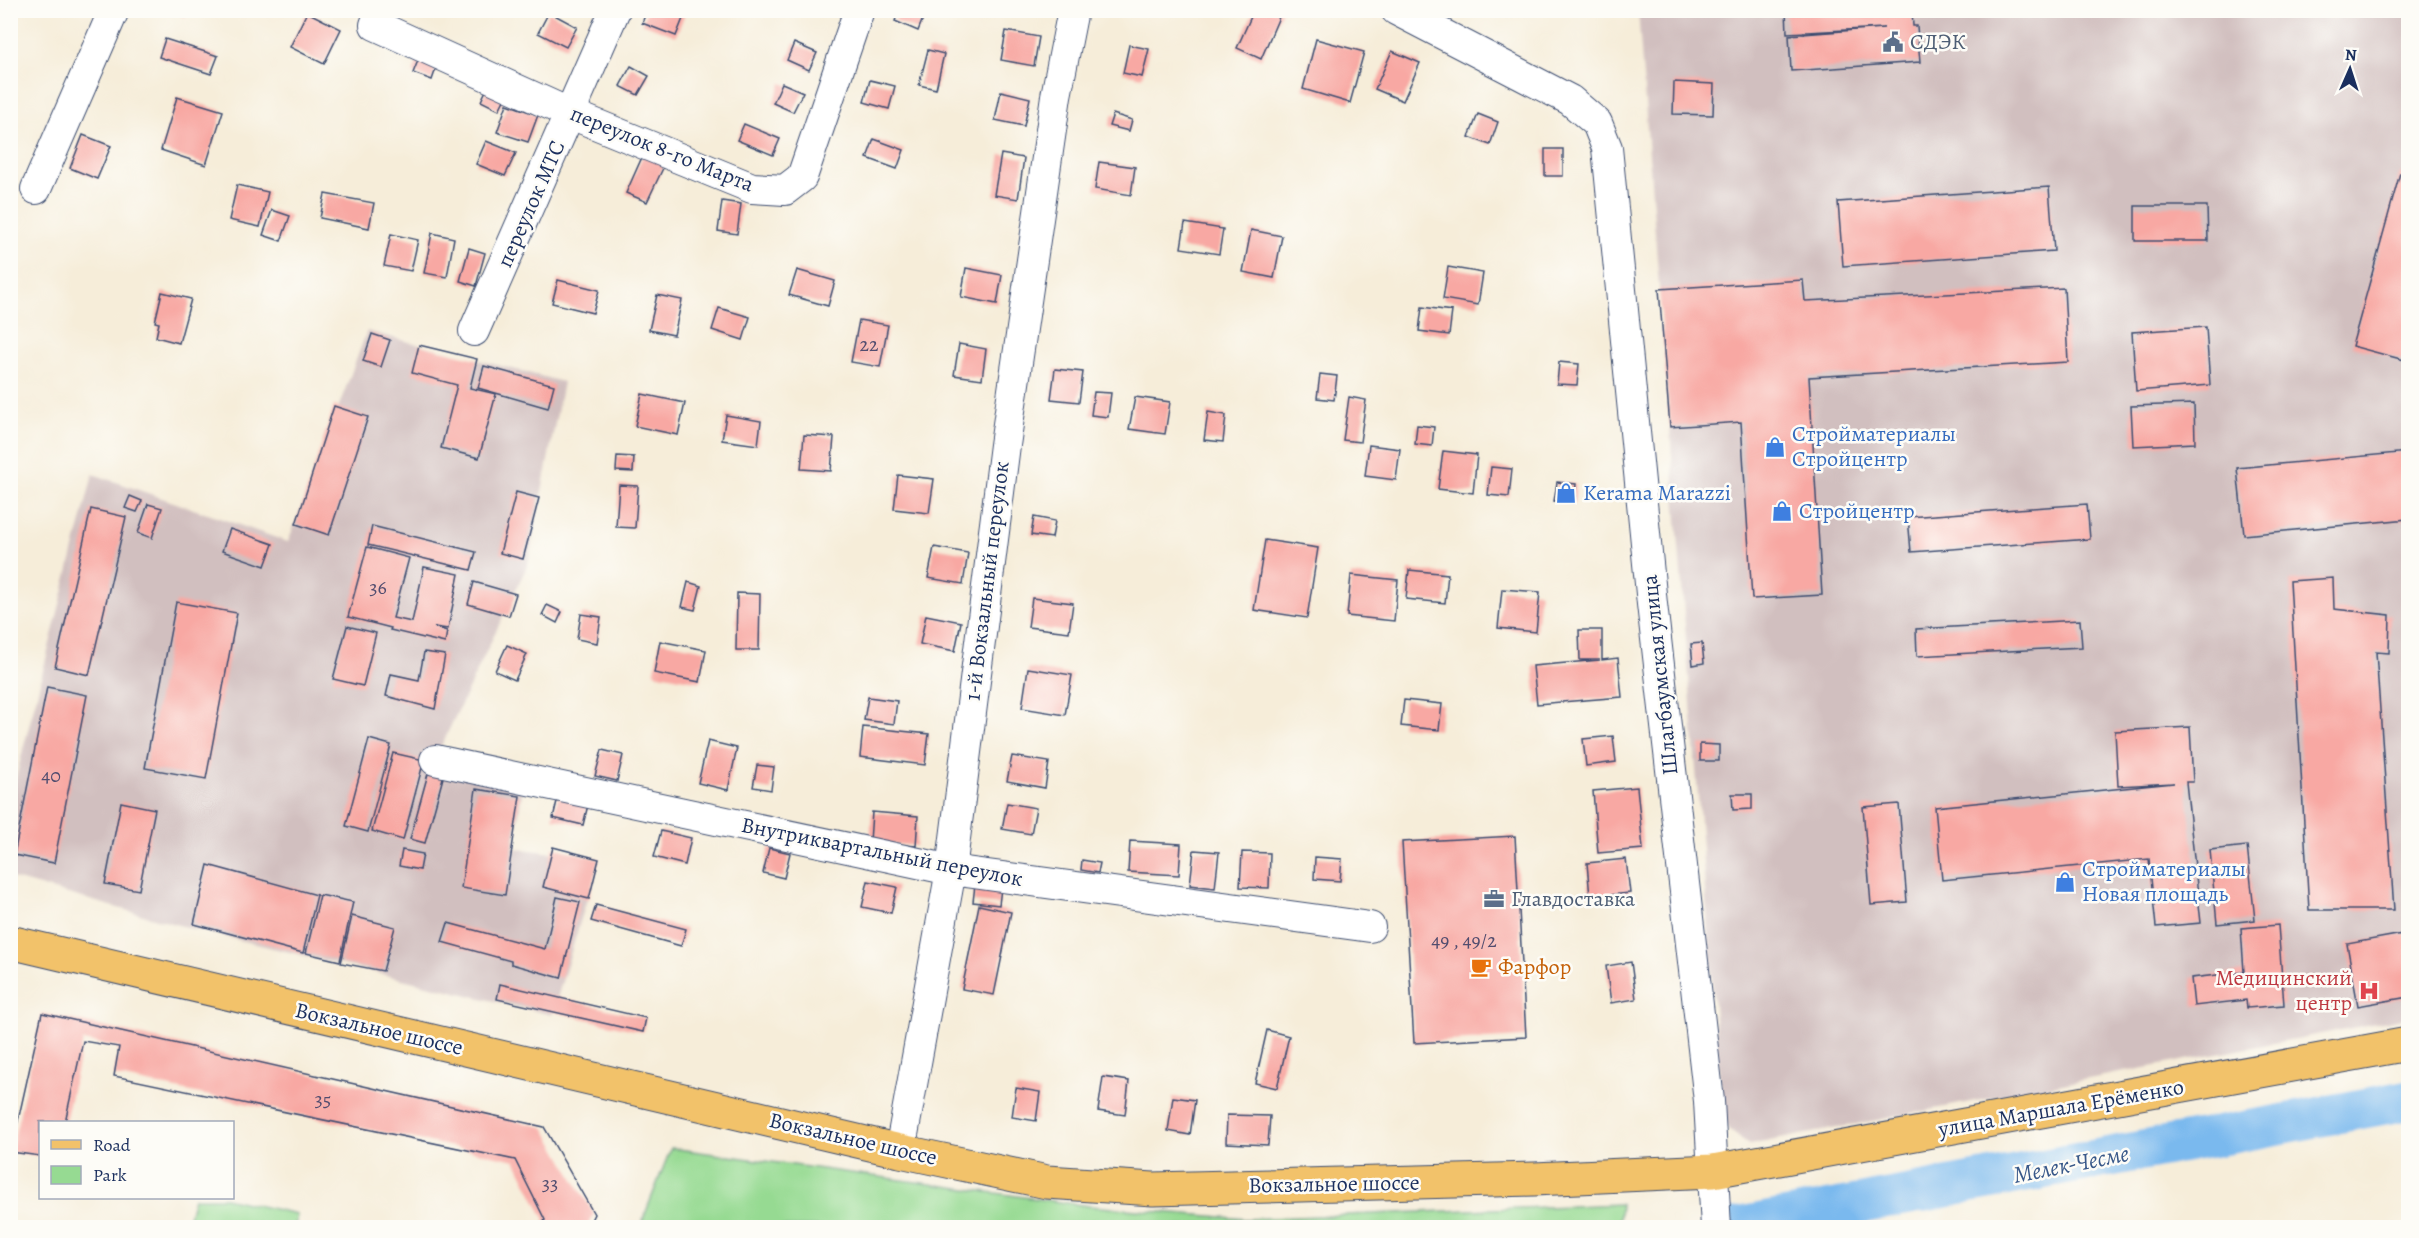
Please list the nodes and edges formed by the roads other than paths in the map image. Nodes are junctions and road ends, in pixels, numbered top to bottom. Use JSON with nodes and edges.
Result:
{"nodes":[{"id":1,"x":114,"y":10,"type":"edge"},
{"id":2,"x":381,"y":10,"type":"edge"},
{"id":3,"x":615,"y":10,"type":"edge"},
{"id":4,"x":859,"y":10,"type":"edge"},
{"id":5,"x":1073,"y":10,"type":"edge"},
{"id":6,"x":1396,"y":10,"type":"edge"},
{"id":7,"x":571,"y":114,"type":"junction"},
{"id":8,"x":36,"y":189,"type":"dead end"},
{"id":9,"x":474,"y":331,"type":"dead end"},
{"id":10,"x":435,"y":760,"type":"dead end"},
{"id":11,"x":951,"y":870,"type":"junction"},
{"id":12,"x":1370,"y":927,"type":"dead end"},
{"id":13,"x":10,"y":942,"type":"edge"},
{"id":14,"x":2409,"y":1044,"type":"edge"},
{"id":15,"x":900,"y":1151,"type":"junction"},
{"id":16,"x":1713,"y":1184,"type":"junction"},
{"id":17,"x":1716,"y":1227,"type":"edge"}],
"edges":[{"from":1,"to":8,"type":"street"},
{"from":2,"to":7,"type":"street","name":"переулок 8-го Марта"},
{"from":3,"to":7,"type":"street","name":"переулок МТС"},
{"from":4,"to":7,"type":"street","name":"переулок 8-го Марта"},
{"from":5,"to":11,"type":"street","name":"1-й Вокзальный переулок"},
{"from":6,"to":16,"type":"street","name":"Шлагбаумская улица"},
{"from":7,"to":9,"type":"street","name":"переулок МТС"},
{"from":10,"to":11,"type":"street","name":"Внутриквартальный переулок"},
{"from":11,"to":12,"type":"street","name":"Внутриквартальный переулок"},
{"from":11,"to":15,"type":"street","name":"1-й Вокзальный переулок"},
{"from":13,"to":15,"type":"main road","name":"Вокзальное шоссе"},
{"from":14,"to":16,"type":"main road","name":"улица Маршала Ерёменко"},
{"from":15,"to":16,"type":"main road","name":"Вокзальное шоссе"},
{"from":16,"to":17,"type":"street","name":"Шлагбаумская улица"}]}
